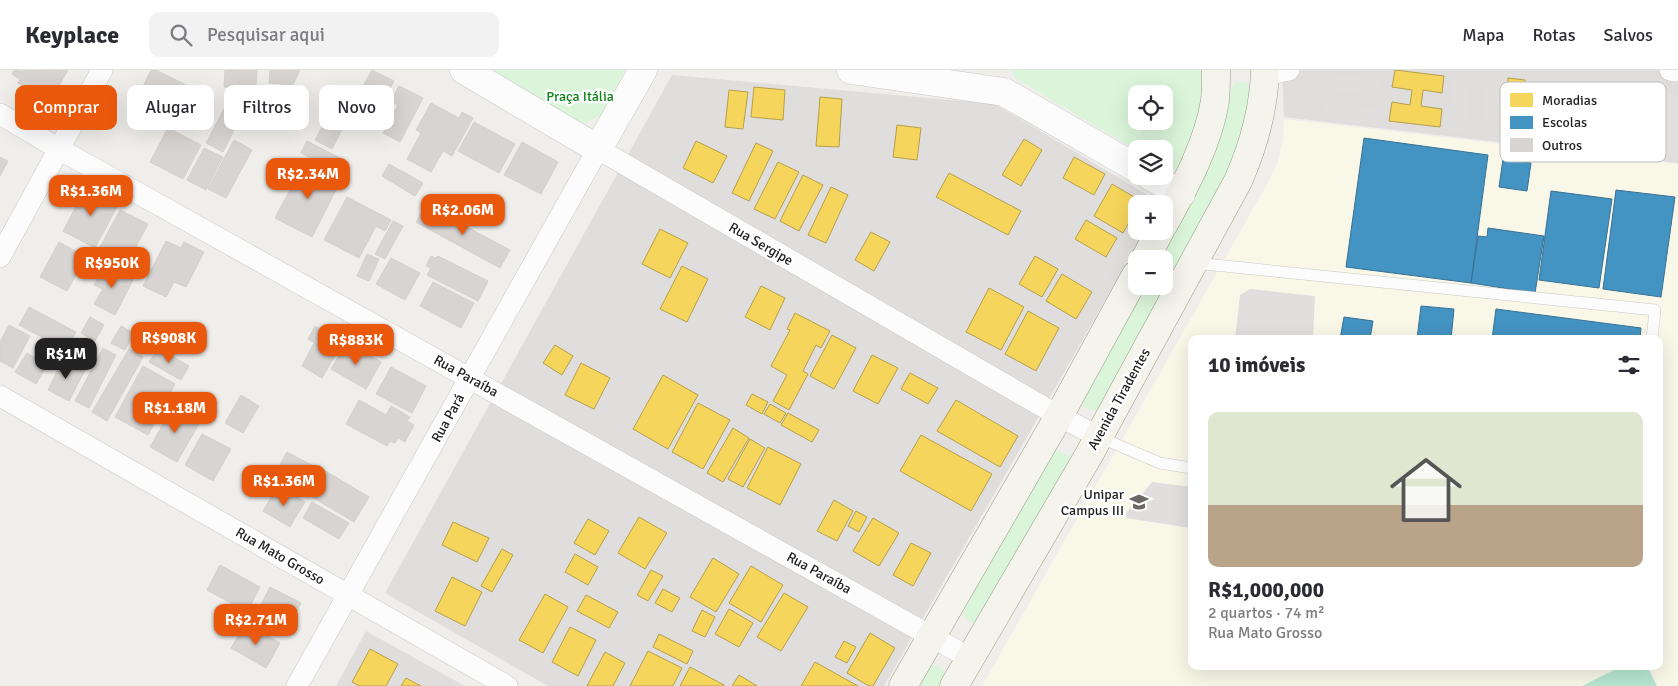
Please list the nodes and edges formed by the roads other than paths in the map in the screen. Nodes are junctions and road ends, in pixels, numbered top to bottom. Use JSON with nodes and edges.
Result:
{"nodes":[{"id":1,"x":102,"y":70,"type":"edge"},
{"id":2,"x":464,"y":70,"type":"edge"},
{"id":3,"x":643,"y":70,"type":"edge"},
{"id":4,"x":851,"y":70,"type":"edge"},
{"id":5,"x":1216,"y":70,"type":"edge"},
{"id":6,"x":1670,"y":70,"type":"edge"},
{"id":7,"x":1678,"y":71,"type":"edge"},
{"id":8,"x":1273,"y":72,"type":"edge"},
{"id":9,"x":1005,"y":81,"type":"edge"},
{"id":10,"x":0,"y":114,"type":"edge"},
{"id":11,"x":59,"y":149,"type":"junction"},
{"id":12,"x":598,"y":149,"type":"junction"},
{"id":13,"x":1128,"y":163,"type":"edge"},
{"id":14,"x":1165,"y":185,"type":"edge"},
{"id":15,"x":1180,"y":194,"type":"junction"},
{"id":16,"x":1173,"y":207,"type":"edge"},
{"id":17,"x":0,"y":257,"type":"edge"},
{"id":18,"x":1194,"y":262,"type":"junction"},
{"id":19,"x":1128,"y":290,"type":"edge"},
{"id":20,"x":1652,"y":335,"type":"edge"},
{"id":21,"x":470,"y":378,"type":"junction"},
{"id":22,"x":0,"y":396,"type":"edge"},
{"id":23,"x":1060,"y":416,"type":"junction"},
{"id":24,"x":1099,"y":437,"type":"junction"},
{"id":25,"x":1188,"y":468,"type":"edge"},
{"id":26,"x":349,"y":595,"type":"junction"},
{"id":27,"x":932,"y":637,"type":"junction"},
{"id":28,"x":970,"y":658,"type":"junction"},
{"id":29,"x":297,"y":686,"type":"edge"},
{"id":30,"x":507,"y":686,"type":"edge"},
{"id":31,"x":903,"y":686,"type":"edge"},
{"id":32,"x":954,"y":686,"type":"edge"}],
"edges":[{"from":1,"to":11,"type":"street"},
{"from":2,"to":12,"type":"street","name":"Rua Sergipe"},
{"from":3,"to":12,"type":"street"},
{"from":4,"to":9,"type":"street"},
{"from":5,"to":15,"type":"main road"},
{"from":6,"to":7,"type":"street"},
{"from":8,"to":18,"type":"main road","name":"Avenida Tiradentes"},
{"from":9,"to":13,"type":"street"},
{"from":10,"to":11,"type":"street","name":"Rua Paraíba"},
{"from":11,"to":17,"type":"street"},
{"from":11,"to":21,"type":"street","name":"Rua Paraíba"},
{"from":12,"to":21,"type":"street","name":"Rua Pará"},
{"from":12,"to":23,"type":"street","name":"Rua Sergipe"},
{"from":14,"to":15,"type":"street"},
{"from":15,"to":16,"type":"main road"},
{"from":18,"to":20,"type":"lane"},
{"from":18,"to":24,"type":"main road","name":"Avenida Tiradentes"},
{"from":19,"to":23,"type":"main road"},
{"from":21,"to":26,"type":"street","name":"Rua Pará"},
{"from":21,"to":27,"type":"street","name":"Rua Paraíba"},
{"from":22,"to":26,"type":"street","name":"Rua Mato Grosso"},
{"from":23,"to":24,"type":"street","name":"Rua Sergipe"},
{"from":23,"to":27,"type":"main road"},
{"from":24,"to":25,"type":"lane"},
{"from":24,"to":28,"type":"main road","name":"Avenida Tiradentes"},
{"from":26,"to":29,"type":"street","name":"Rua Pará"},
{"from":26,"to":30,"type":"street","name":"Rua Mato Grosso"},
{"from":27,"to":28,"type":"street","name":"Rua Paraíba"},
{"from":27,"to":31,"type":"main road"},
{"from":28,"to":32,"type":"main road","name":"Avenida Tiradentes"}]}
